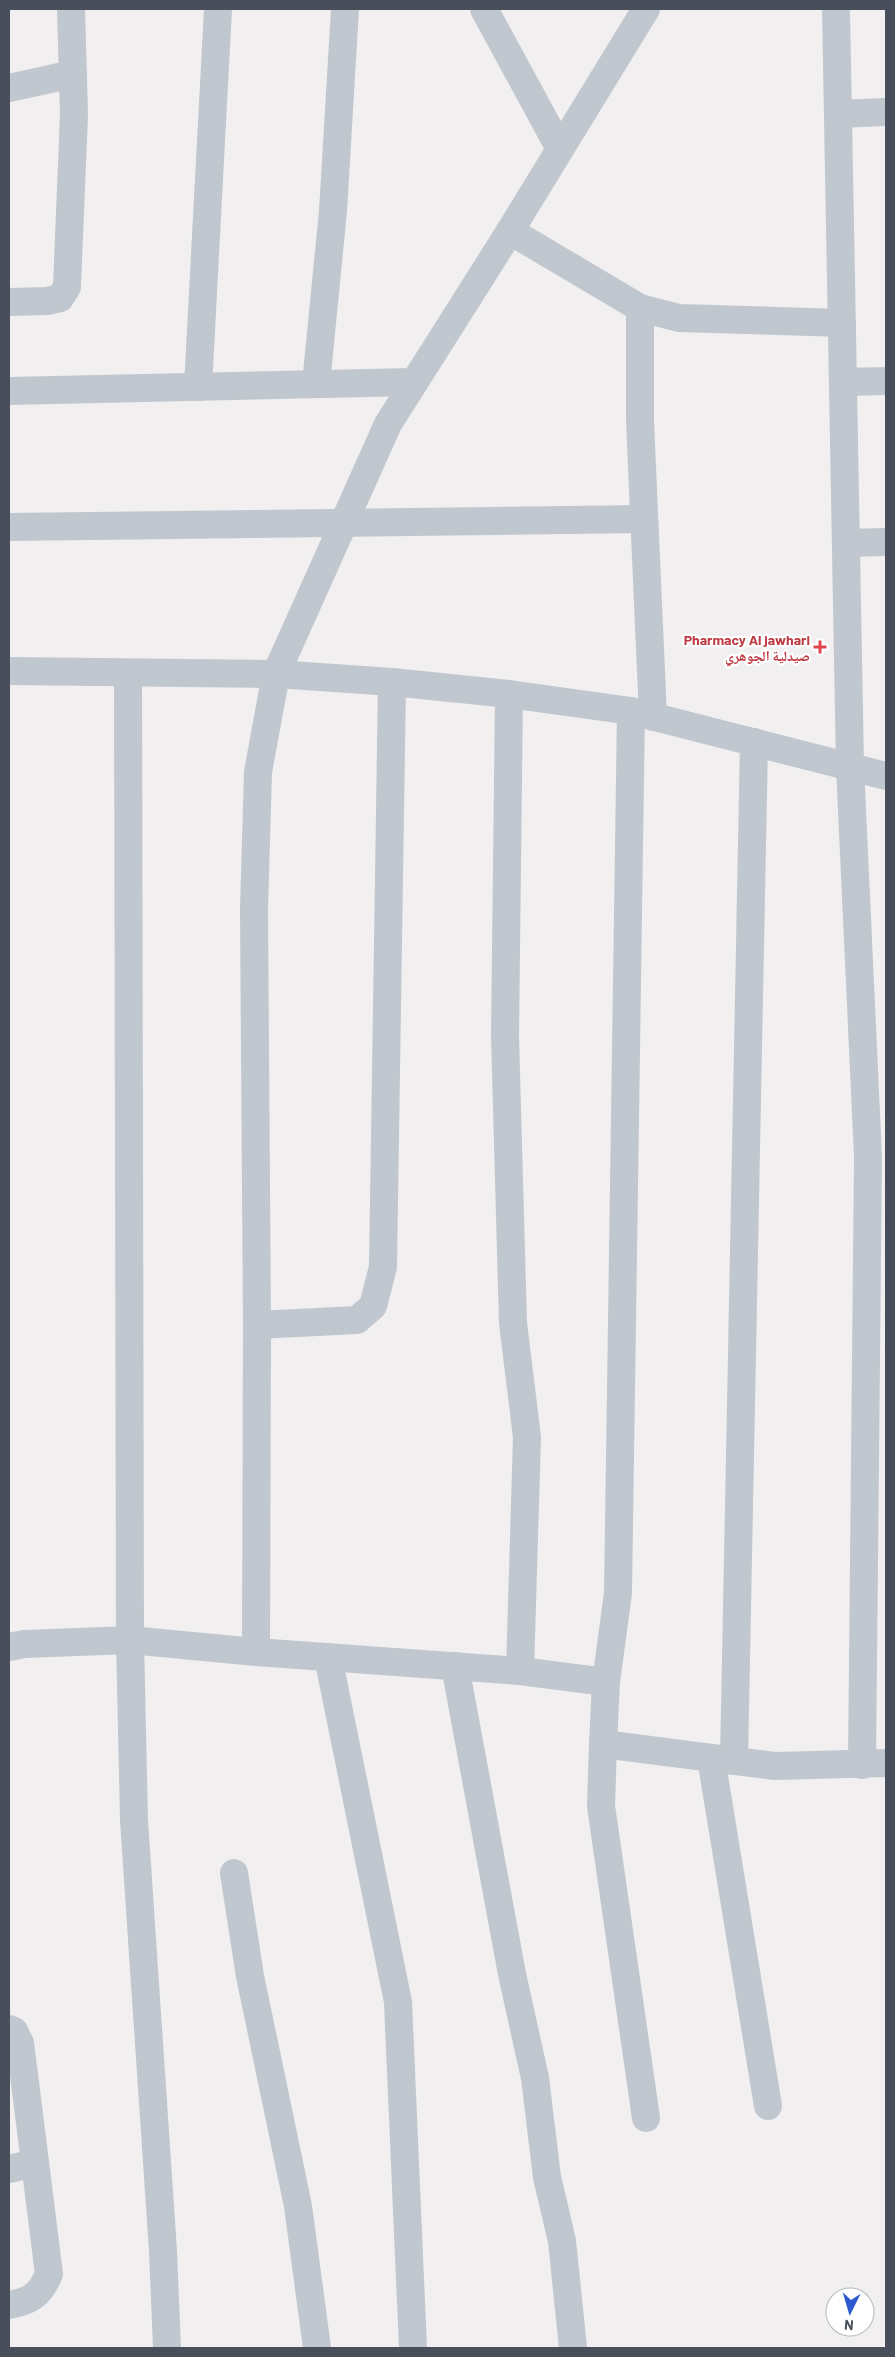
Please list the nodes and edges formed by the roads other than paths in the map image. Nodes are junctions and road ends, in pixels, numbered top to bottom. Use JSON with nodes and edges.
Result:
{"nodes":[{"id":1,"x":71,"y":9,"type":"edge"},
{"id":2,"x":218,"y":9,"type":"edge"},
{"id":3,"x":345,"y":9,"type":"edge"},
{"id":4,"x":484,"y":9,"type":"edge"},
{"id":5,"x":646,"y":9,"type":"edge"},
{"id":6,"x":836,"y":9,"type":"edge"},
{"id":7,"x":73,"y":74,"type":"junction"},
{"id":8,"x":9,"y":88,"type":"edge"},
{"id":9,"x":886,"y":112,"type":"edge"},
{"id":10,"x":838,"y":114,"type":"junction"},
{"id":11,"x":560,"y":147,"type":"junction"},
{"id":12,"x":510,"y":231,"type":"junction"},
{"id":13,"x":9,"y":302,"type":"edge"},
{"id":14,"x":640,"y":308,"type":"junction"},
{"id":15,"x":842,"y":323,"type":"junction"},
{"id":16,"x":886,"y":381,"type":"edge"},
{"id":17,"x":414,"y":382,"type":"junction"},
{"id":18,"x":843,"y":382,"type":"junction"},
{"id":19,"x":316,"y":384,"type":"junction"},
{"id":20,"x":198,"y":387,"type":"junction"},
{"id":21,"x":9,"y":391,"type":"edge"},
{"id":22,"x":644,"y":519,"type":"junction"},
{"id":23,"x":343,"y":524,"type":"junction"},
{"id":24,"x":9,"y":527,"type":"edge"},
{"id":25,"x":886,"y":542,"type":"edge"},
{"id":26,"x":846,"y":543,"type":"junction"},
{"id":27,"x":9,"y":671,"type":"edge"},
{"id":28,"x":128,"y":673,"type":"junction"},
{"id":29,"x":276,"y":674,"type":"junction"},
{"id":30,"x":392,"y":682,"type":"junction"},
{"id":31,"x":509,"y":694,"type":"junction"},
{"id":32,"x":642,"y":714,"type":"junction"},
{"id":33,"x":754,"y":742,"type":"junction"},
{"id":34,"x":850,"y":766,"type":"junction"},
{"id":35,"x":886,"y":776,"type":"edge"},
{"id":36,"x":877,"y":1186,"type":"edge"},
{"id":37,"x":258,"y":1324,"type":"junction"},
{"id":38,"x":130,"y":1640,"type":"junction"},
{"id":39,"x":9,"y":1647,"type":"edge"},
{"id":40,"x":256,"y":1652,"type":"junction"},
{"id":41,"x":328,"y":1657,"type":"junction"},
{"id":42,"x":455,"y":1666,"type":"junction"},
{"id":43,"x":520,"y":1671,"type":"junction"},
{"id":44,"x":606,"y":1682,"type":"junction"},
{"id":45,"x":603,"y":1744,"type":"junction"},
{"id":46,"x":723,"y":1759,"type":"junction"},
{"id":47,"x":874,"y":1764,"type":"edge"},
{"id":48,"x":234,"y":1873,"type":"dead end"},
{"id":49,"x":9,"y":2029,"type":"edge"},
{"id":50,"x":768,"y":2106,"type":"dead end"},
{"id":51,"x":646,"y":2118,"type":"dead end"},
{"id":52,"x":35,"y":2163,"type":"junction"},
{"id":53,"x":9,"y":2169,"type":"edge"},
{"id":54,"x":9,"y":2305,"type":"edge"},
{"id":55,"x":167,"y":2348,"type":"edge"},
{"id":56,"x":317,"y":2348,"type":"edge"},
{"id":57,"x":413,"y":2348,"type":"edge"},
{"id":58,"x":573,"y":2348,"type":"edge"}],
"edges":[{"from":1,"to":7,"type":"street"},
{"from":2,"to":20,"type":"street"},
{"from":3,"to":19,"type":"street"},
{"from":4,"to":11,"type":"street"},
{"from":5,"to":11,"type":"street"},
{"from":6,"to":10,"type":"street"},
{"from":7,"to":8,"type":"street"},
{"from":7,"to":13,"type":"street"},
{"from":9,"to":10,"type":"street"},
{"from":10,"to":15,"type":"street"},
{"from":11,"to":12,"type":"street"},
{"from":12,"to":14,"type":"street"},
{"from":12,"to":17,"type":"street"},
{"from":14,"to":15,"type":"street"},
{"from":14,"to":22,"type":"street"},
{"from":15,"to":18,"type":"street"},
{"from":16,"to":18,"type":"street"},
{"from":17,"to":19,"type":"street"},
{"from":17,"to":23,"type":"street"},
{"from":18,"to":26,"type":"street"},
{"from":19,"to":20,"type":"street"},
{"from":20,"to":21,"type":"street"},
{"from":22,"to":23,"type":"street"},
{"from":22,"to":32,"type":"street"},
{"from":23,"to":24,"type":"street"},
{"from":23,"to":29,"type":"street"},
{"from":25,"to":26,"type":"street"},
{"from":26,"to":34,"type":"street"},
{"from":27,"to":28,"type":"street"},
{"from":28,"to":29,"type":"street"},
{"from":28,"to":38,"type":"street"},
{"from":29,"to":30,"type":"street"},
{"from":29,"to":37,"type":"street"},
{"from":30,"to":31,"type":"street"},
{"from":30,"to":37,"type":"street"},
{"from":31,"to":32,"type":"street"},
{"from":31,"to":43,"type":"street"},
{"from":32,"to":33,"type":"street"},
{"from":32,"to":44,"type":"street"},
{"from":33,"to":34,"type":"street"},
{"from":33,"to":46,"type":"street"},
{"from":34,"to":35,"type":"street"},
{"from":34,"to":36,"type":"street"},
{"from":36,"to":47,"type":"street"},
{"from":37,"to":40,"type":"street"},
{"from":38,"to":39,"type":"street"},
{"from":38,"to":40,"type":"street"},
{"from":38,"to":55,"type":"street"},
{"from":40,"to":41,"type":"street"},
{"from":41,"to":42,"type":"street"},
{"from":41,"to":57,"type":"street"},
{"from":42,"to":43,"type":"street"},
{"from":42,"to":58,"type":"street"},
{"from":43,"to":44,"type":"street"},
{"from":44,"to":45,"type":"street"},
{"from":45,"to":46,"type":"street"},
{"from":45,"to":51,"type":"street"},
{"from":46,"to":47,"type":"street"},
{"from":46,"to":50,"type":"street"},
{"from":48,"to":56,"type":"street"},
{"from":49,"to":52,"type":"street"},
{"from":52,"to":53,"type":"street"},
{"from":52,"to":54,"type":"street"}]}
